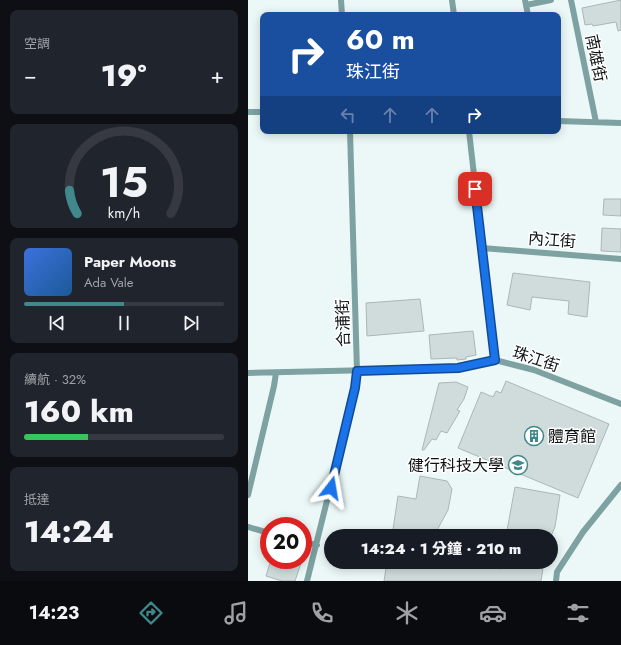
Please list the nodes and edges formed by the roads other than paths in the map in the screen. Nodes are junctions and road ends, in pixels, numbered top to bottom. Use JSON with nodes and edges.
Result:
{"nodes":[{"id":1,"x":341,"y":0,"type":"edge"},
{"id":2,"x":452,"y":0,"type":"edge"},
{"id":3,"x":551,"y":0,"type":"edge"},
{"id":4,"x":571,"y":0,"type":"edge"},
{"id":5,"x":526,"y":3,"type":"edge"},
{"id":6,"x":342,"y":12,"type":"edge"},
{"id":7,"x":454,"y":12,"type":"edge"},
{"id":8,"x":248,"y":112,"type":"edge"},
{"id":9,"x":260,"y":112,"type":"edge"},
{"id":10,"x":561,"y":121,"type":"edge"},
{"id":11,"x":596,"y":122,"type":"junction"},
{"id":12,"x":621,"y":123,"type":"edge"},
{"id":13,"x":350,"y":134,"type":"edge"},
{"id":14,"x":469,"y":134,"type":"edge"},
{"id":15,"x":482,"y":248,"type":"junction"},
{"id":16,"x":621,"y":258,"type":"edge"},
{"id":17,"x":495,"y":360,"type":"junction"},
{"id":18,"x":357,"y":371,"type":"junction"},
{"id":19,"x":248,"y":373,"type":"edge"},
{"id":20,"x":276,"y":373,"type":"junction"},
{"id":21,"x":621,"y":404,"type":"edge"},
{"id":22,"x":621,"y":484,"type":"edge"},
{"id":23,"x":248,"y":495,"type":"edge"},
{"id":24,"x":248,"y":527,"type":"edge"},
{"id":25,"x":260,"y":530,"type":"edge"},
{"id":26,"x":312,"y":544,"type":"edge"},
{"id":27,"x":317,"y":545,"type":"junction"},
{"id":28,"x":307,"y":581,"type":"edge"},
{"id":29,"x":556,"y":581,"type":"edge"}],
"edges":[{"from":1,"to":6,"type":"lane"},
{"from":2,"to":7,"type":"lane"},
{"from":3,"to":5,"type":"lane"},
{"from":4,"to":11,"type":"lane","name":"南雄街"},
{"from":8,"to":9,"type":"lane"},
{"from":10,"to":11,"type":"lane"},
{"from":11,"to":12,"type":"lane"},
{"from":13,"to":18,"type":"lane","name":"合浦街"},
{"from":14,"to":15,"type":"lane"},
{"from":15,"to":16,"type":"lane","name":"內江街"},
{"from":15,"to":17,"type":"lane"},
{"from":17,"to":18,"type":"lane","name":"珠江街"},
{"from":17,"to":21,"type":"lane","name":"珠江街"},
{"from":18,"to":20,"type":"lane","name":"珠江街"},
{"from":18,"to":27,"type":"lane","name":"合浦街"},
{"from":19,"to":20,"type":"lane","name":"珠江街"},
{"from":20,"to":23,"type":"lane"},
{"from":22,"to":29,"type":"lane"},
{"from":24,"to":25,"type":"lane"},
{"from":26,"to":27,"type":"lane"},
{"from":27,"to":28,"type":"lane","name":"合浦街"}]}
